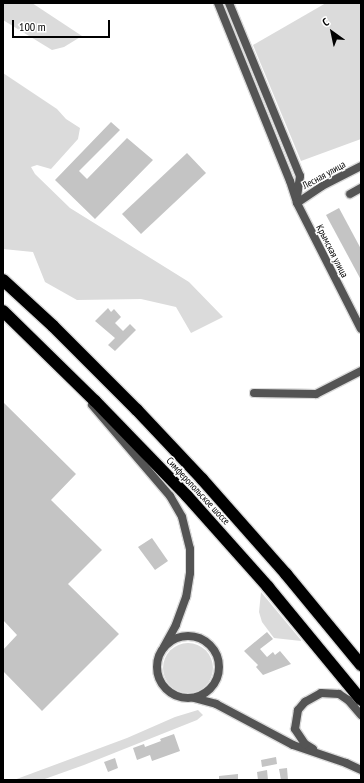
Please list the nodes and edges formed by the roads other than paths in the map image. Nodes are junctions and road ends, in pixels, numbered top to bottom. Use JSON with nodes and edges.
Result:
{"nodes":[{"id":1,"x":218,"y":3,"type":"edge"},
{"id":2,"x":229,"y":3,"type":"edge"},
{"id":3,"x":361,"y":166,"type":"edge"},
{"id":4,"x":361,"y":188,"type":"edge"},
{"id":5,"x":350,"y":194,"type":"dead end"},
{"id":6,"x":297,"y":203,"type":"junction"},
{"id":7,"x":3,"y":280,"type":"edge"},
{"id":8,"x":3,"y":311,"type":"edge"},
{"id":9,"x":361,"y":329,"type":"edge"},
{"id":10,"x":51,"y":357,"type":"junction"},
{"id":11,"x":361,"y":372,"type":"edge"},
{"id":12,"x":254,"y":393,"type":"dead end"},
{"id":13,"x":164,"y":647,"type":"junction"},
{"id":14,"x":361,"y":665,"type":"edge"},
{"id":15,"x":189,"y":698,"type":"junction"},
{"id":16,"x":361,"y":700,"type":"edge"},
{"id":17,"x":361,"y":715,"type":"edge"},
{"id":18,"x":326,"y":756,"type":"junction"},
{"id":19,"x":361,"y":770,"type":"edge"}],
"edges":[{"from":1,"to":6,"type":"street","name":"Крымская улица"},
{"from":2,"to":6,"type":"street"},
{"from":3,"to":6,"type":"street","name":"Лесная улица"},
{"from":4,"to":5,"type":"street"},
{"from":6,"to":9,"type":"street","name":"Крымская улица"},
{"from":7,"to":14,"type":"highway","name":"Симферопольское шоссе"},
{"from":8,"to":10,"type":"highway","name":"Симферопольское шоссе"},
{"from":10,"to":13,"type":"street"},
{"from":10,"to":16,"type":"highway","name":"Симферопольское шоссе"},
{"from":11,"to":12,"type":"street"},
{"from":13,"to":15,"type":"street"},
{"from":13,"to":15,"type":"street"},
{"from":15,"to":18,"type":"street"},
{"from":17,"to":18,"type":"street"},
{"from":18,"to":19,"type":"street"}]}
